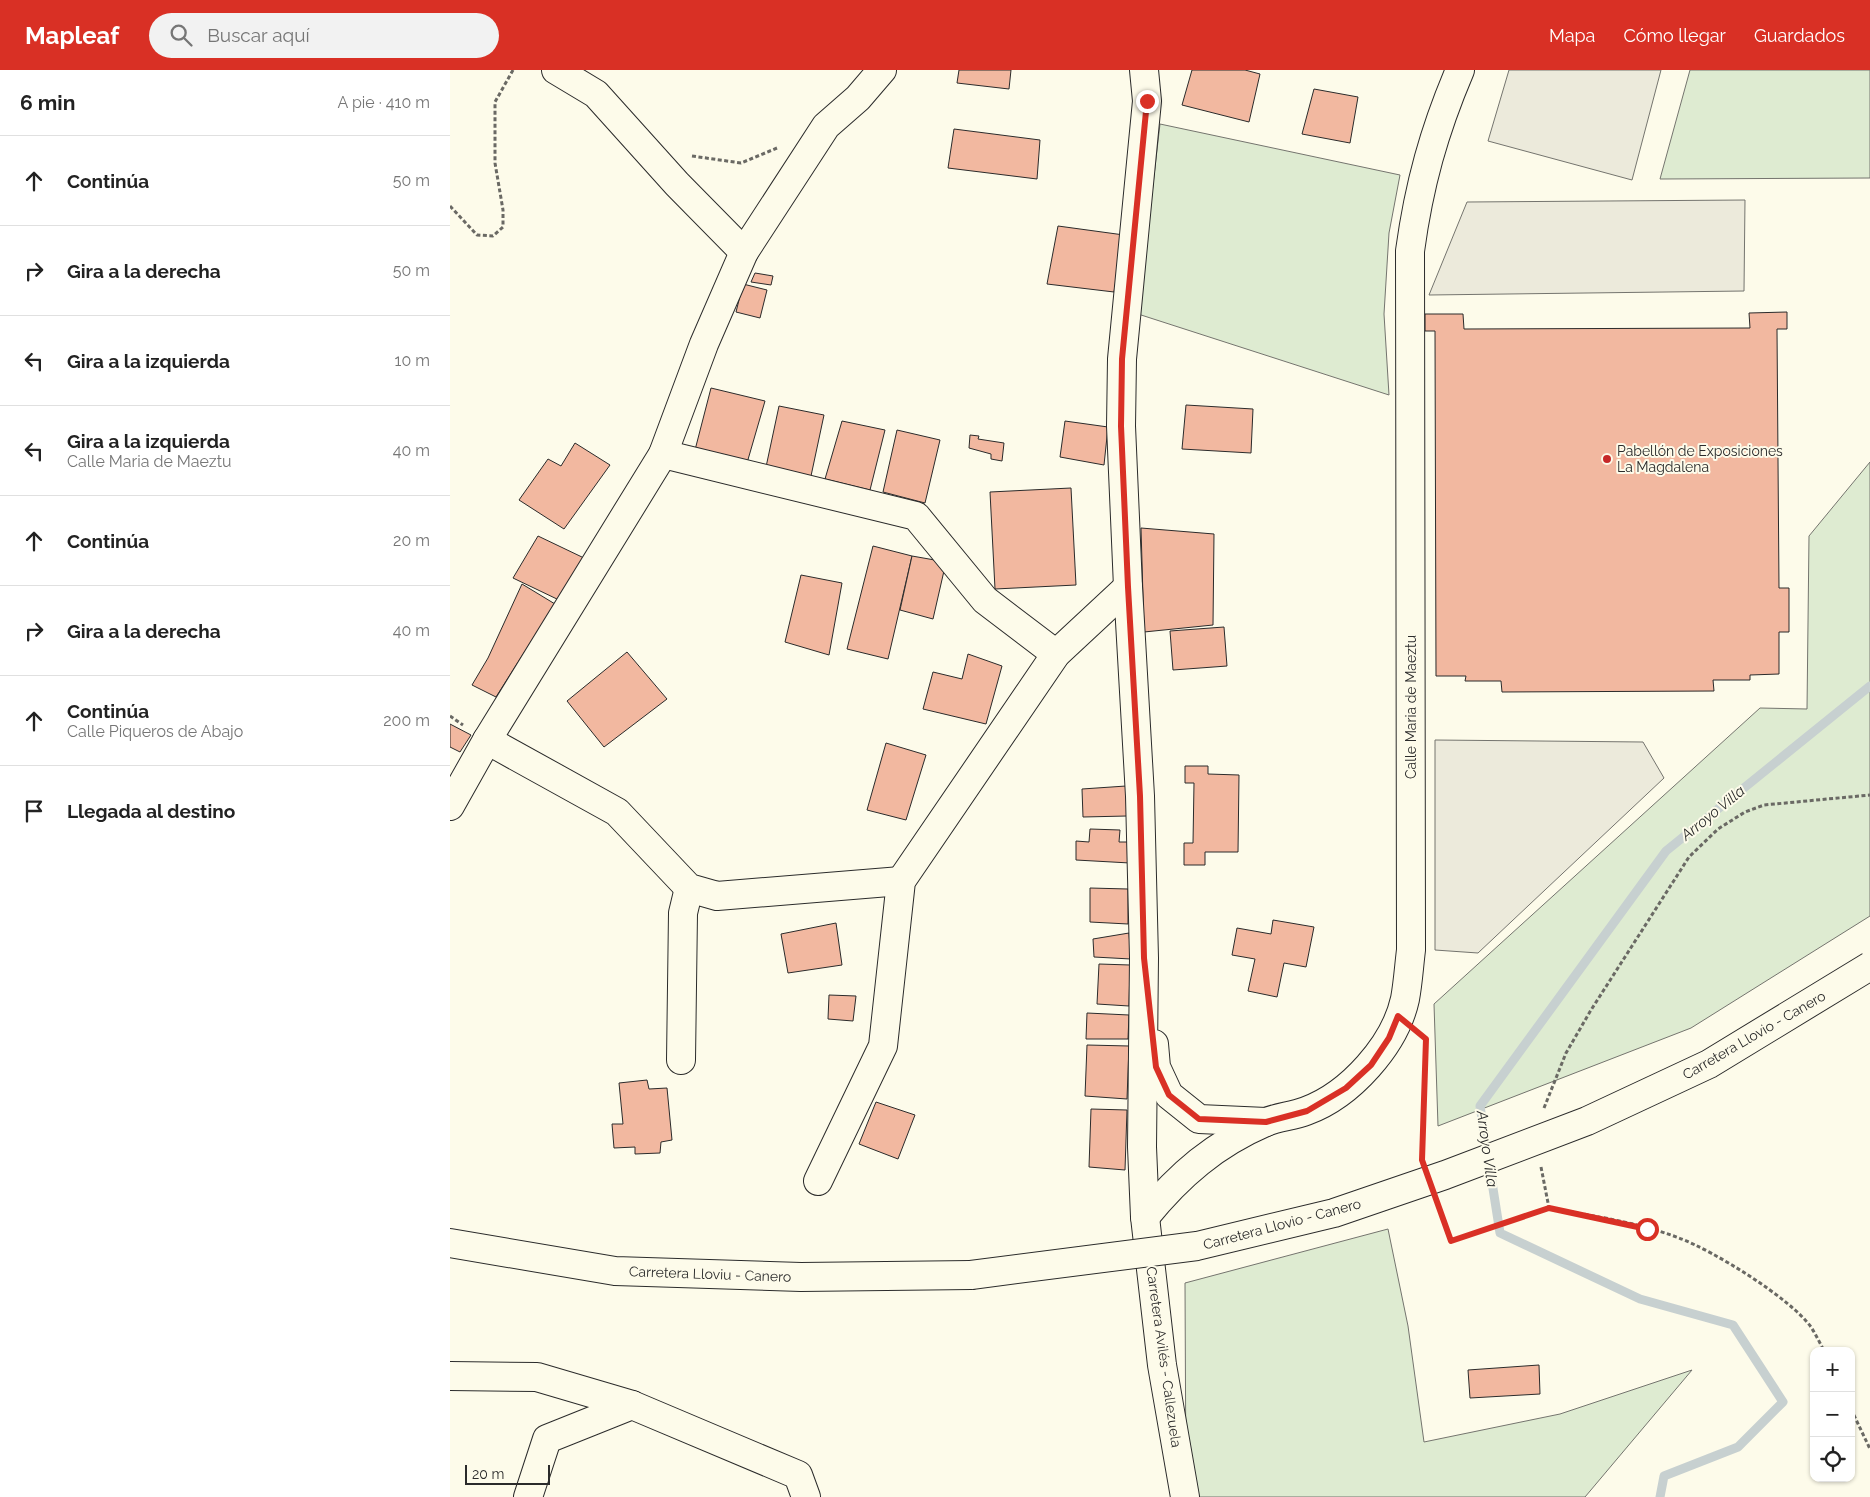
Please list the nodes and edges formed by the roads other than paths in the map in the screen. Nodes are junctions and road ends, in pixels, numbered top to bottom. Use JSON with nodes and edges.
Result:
{"nodes":[{"id":1,"x":556,"y":70,"type":"edge"},
{"id":2,"x":882,"y":70,"type":"edge"},
{"id":3,"x":1144,"y":70,"type":"edge"},
{"id":4,"x":1460,"y":70,"type":"edge"},
{"id":5,"x":744,"y":252,"type":"junction"},
{"id":6,"x":663,"y":454,"type":"junction"},
{"id":7,"x":1128,"y":587,"type":"junction"},
{"id":8,"x":1056,"y":654,"type":"junction"},
{"id":9,"x":487,"y":740,"type":"junction"},
{"id":10,"x":450,"y":806,"type":"edge"},
{"id":11,"x":901,"y":881,"type":"junction"},
{"id":12,"x":689,"y":888,"type":"junction"},
{"id":13,"x":1144,"y":958,"type":"junction"},
{"id":14,"x":1870,"y":966,"type":"edge"},
{"id":15,"x":681,"y":1060,"type":"dead end"},
{"id":16,"x":1266,"y":1122,"type":"junction"},
{"id":17,"x":818,"y":1181,"type":"dead end"},
{"id":18,"x":1144,"y":1217,"type":"junction"},
{"id":19,"x":450,"y":1243,"type":"edge"},
{"id":20,"x":972,"y":1276,"type":"joint"},
{"id":21,"x":450,"y":1376,"type":"edge"},
{"id":22,"x":632,"y":1405,"type":"junction"},
{"id":23,"x":528,"y":1497,"type":"edge"},
{"id":24,"x":806,"y":1497,"type":"edge"},
{"id":25,"x":1186,"y":1497,"type":"edge"}],
"edges":[{"from":1,"to":5,"type":"main road"},
{"from":2,"to":5,"type":"main road"},
{"from":3,"to":7,"type":"main road"},
{"from":4,"to":16,"type":"main road","name":"Calle Maria de Maeztu"},
{"from":5,"to":6,"type":"main road"},
{"from":6,"to":8,"type":"main road"},
{"from":6,"to":9,"type":"main road"},
{"from":7,"to":8,"type":"main road"},
{"from":7,"to":13,"type":"main road"},
{"from":8,"to":11,"type":"main road"},
{"from":9,"to":10,"type":"main road"},
{"from":9,"to":12,"type":"main road"},
{"from":11,"to":12,"type":"main road"},
{"from":11,"to":17,"type":"main road"},
{"from":12,"to":15,"type":"main road"},
{"from":13,"to":16,"type":"main road"},
{"from":13,"to":18,"type":"main road","name":"Carretera Avilés - Callezuela"},
{"from":14,"to":20,"type":"main road","name":"Carretera Llovio - Canero","bridge":true},
{"from":16,"to":18,"type":"main road","name":"Calle Maria de Maeztu"},
{"from":18,"to":25,"type":"main road","name":"Carretera Avilés - Callezuela"},
{"from":19,"to":20,"type":"main road","name":"Carretera Lloviu - Canero"},
{"from":21,"to":22,"type":"main road"},
{"from":22,"to":23,"type":"main road"},
{"from":22,"to":24,"type":"main road"}]}
